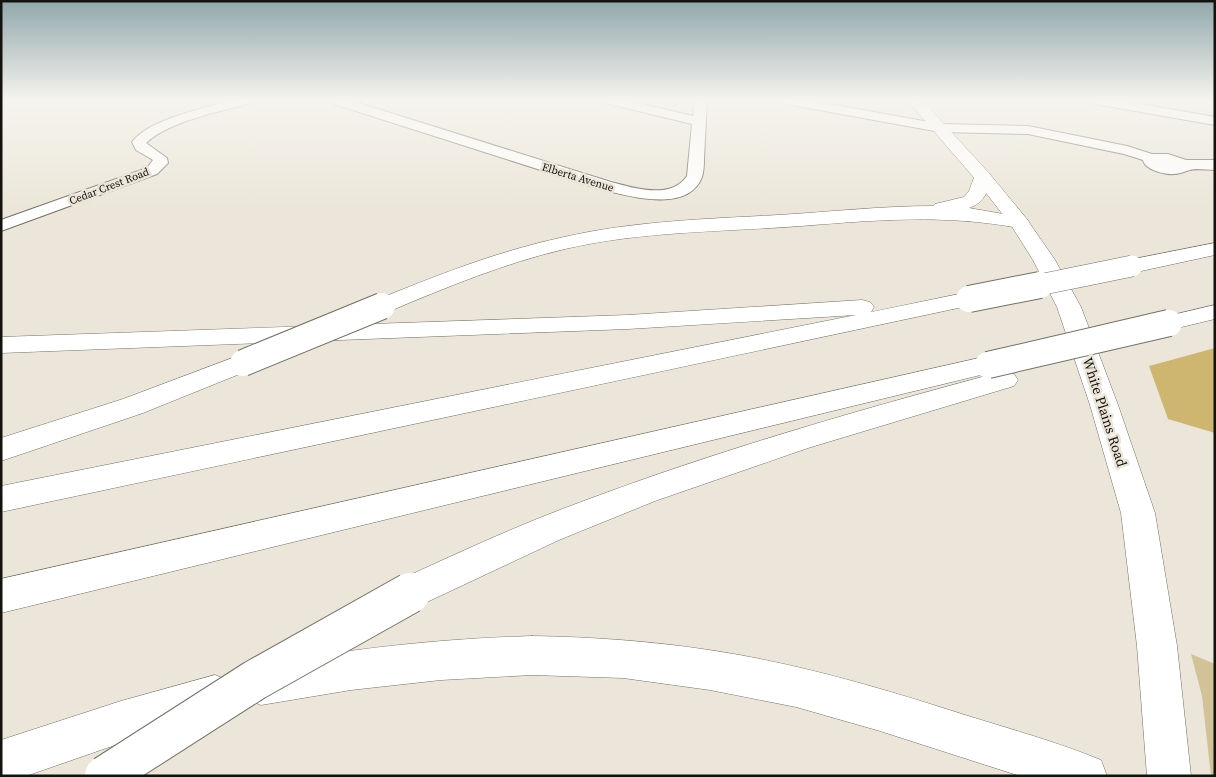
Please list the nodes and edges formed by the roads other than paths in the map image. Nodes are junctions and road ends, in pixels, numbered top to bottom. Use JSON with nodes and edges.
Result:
{"nodes":[{"id":1,"x":144,"y":136,"type":"edge"},
{"id":2,"x":453,"y":136,"type":"edge"},
{"id":3,"x":699,"y":136,"type":"edge"},
{"id":4,"x":947,"y":136,"type":"edge"},
{"id":5,"x":1059,"y":136,"type":"edge"},
{"id":6,"x":1215,"y":165,"type":"edge"},
{"id":7,"x":982,"y":176,"type":"junction"},
{"id":8,"x":899,"y":213,"type":"junction"},
{"id":9,"x":1018,"y":222,"type":"junction"},
{"id":10,"x":1,"y":226,"type":"edge"},
{"id":11,"x":1215,"y":249,"type":"edge"},
{"id":12,"x":965,"y":300,"type":"junction"},
{"id":13,"x":1215,"y":312,"type":"edge"},
{"id":14,"x":1,"y":346,"type":"edge"},
{"id":15,"x":996,"y":372,"type":"junction"},
{"id":16,"x":1,"y":450,"type":"edge"},
{"id":17,"x":1,"y":499,"type":"edge"},
{"id":18,"x":1,"y":596,"type":"edge"},
{"id":19,"x":1,"y":762,"type":"edge"},
{"id":20,"x":105,"y":776,"type":"edge"},
{"id":21,"x":1085,"y":776,"type":"edge"},
{"id":22,"x":1168,"y":776,"type":"edge"}],
"edges":[{"from":1,"to":10,"type":"street","name":"Cedar Crest Road"},
{"from":2,"to":3,"type":"street","name":"Elberta Avenue"},
{"from":4,"to":7,"type":"main road","name":"White Plains Road"},
{"from":5,"to":6,"type":"street"},
{"from":7,"to":8,"type":"main road"},
{"from":7,"to":9,"type":"main road","name":"White Plains Road"},
{"from":8,"to":9,"type":"main road"},
{"from":8,"to":16,"type":"main road","bridge":true},
{"from":9,"to":22,"type":"main road","name":"White Plains Road"},
{"from":11,"to":12,"type":"main road","bridge":true},
{"from":12,"to":14,"type":"main road"},
{"from":12,"to":17,"type":"main road"},
{"from":13,"to":15,"type":"main road","bridge":true},
{"from":15,"to":18,"type":"main road"},
{"from":15,"to":20,"type":"main road","bridge":true},
{"from":19,"to":21,"type":"main road"}]}
